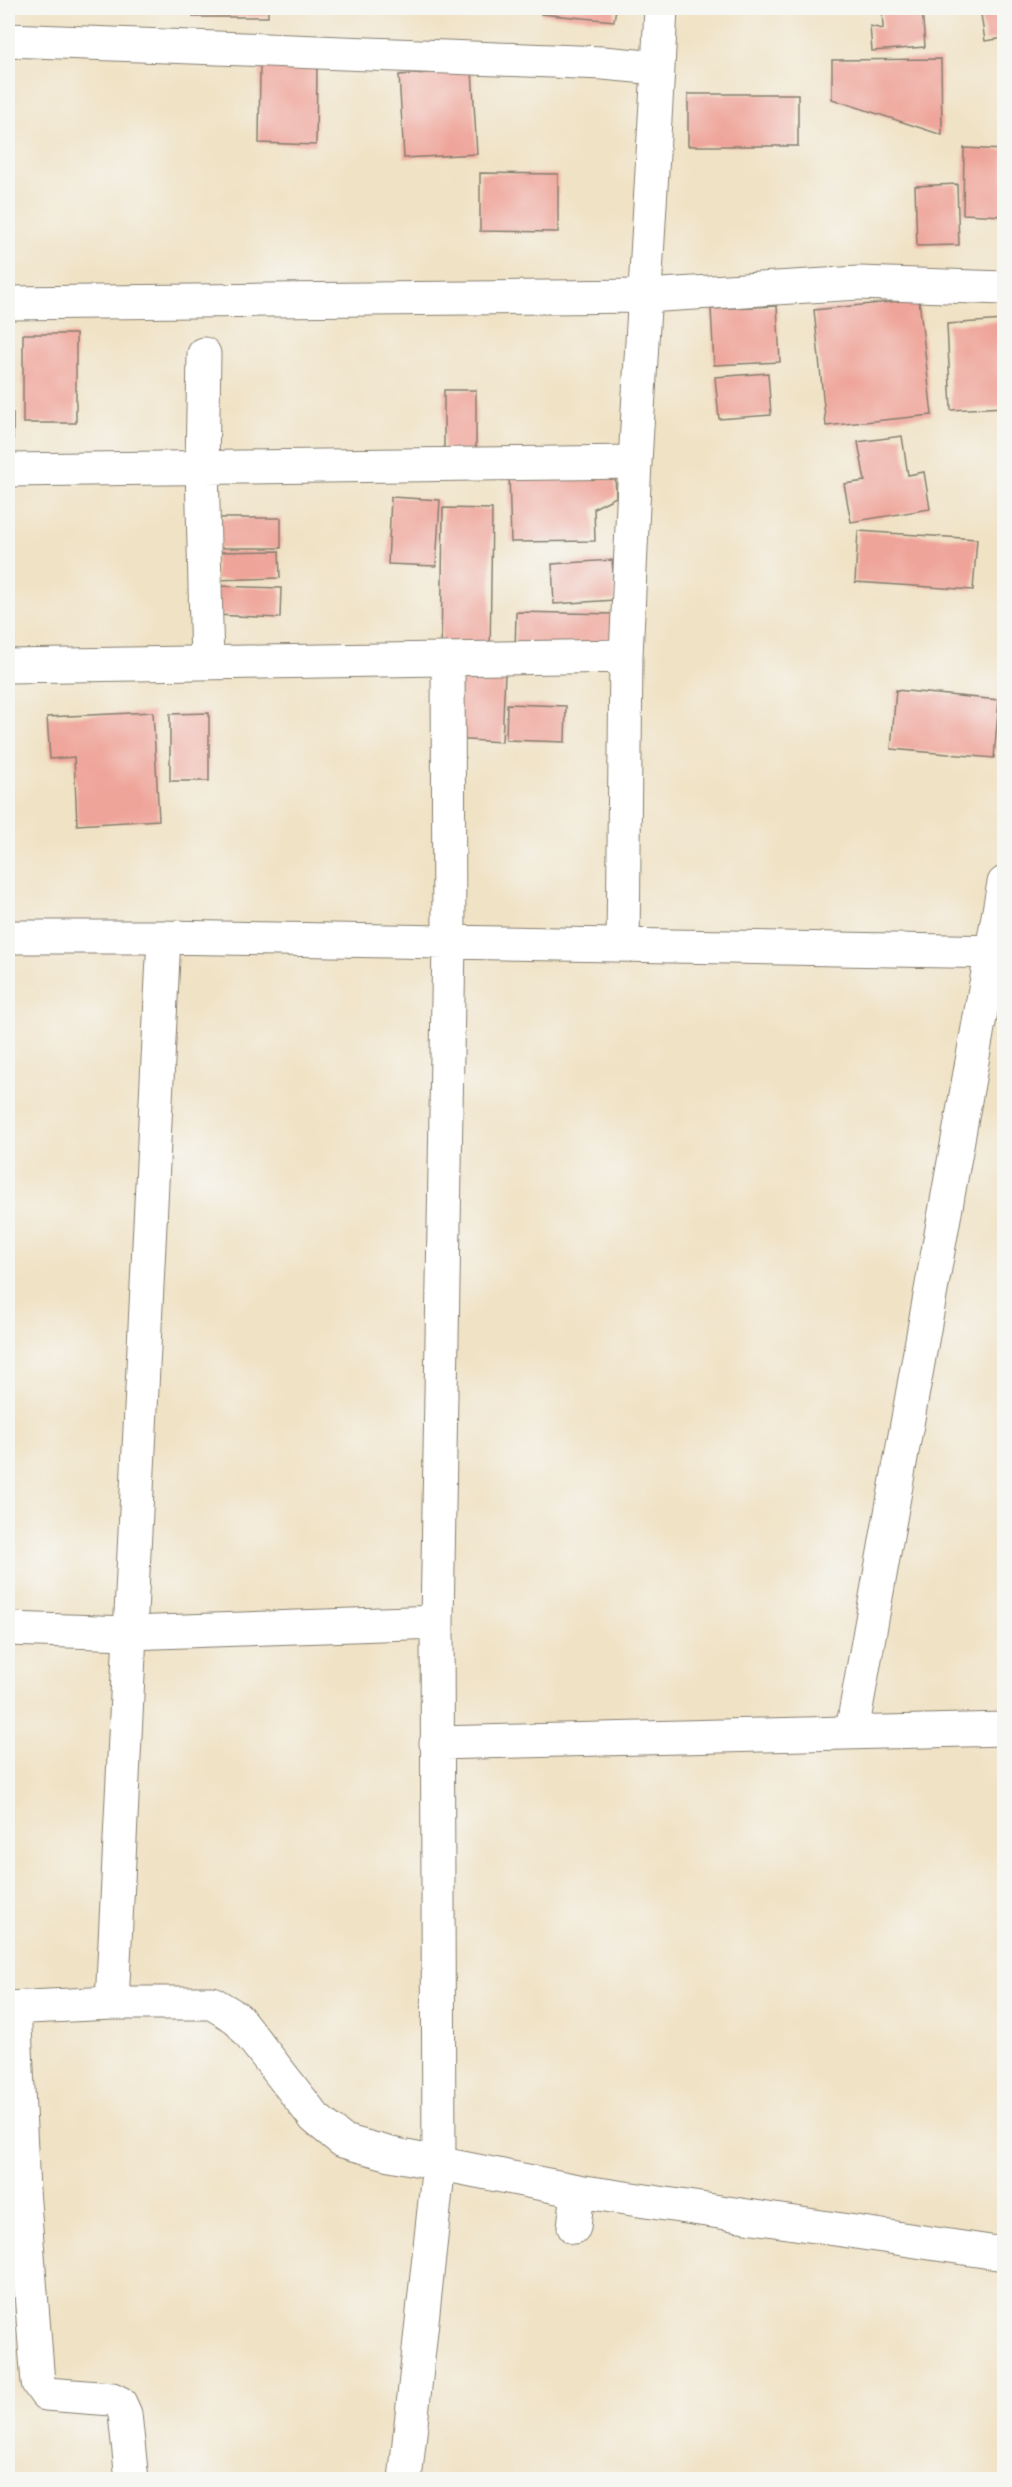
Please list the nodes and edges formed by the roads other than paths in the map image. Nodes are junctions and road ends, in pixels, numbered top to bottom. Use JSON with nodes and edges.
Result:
{"nodes":[{"id":1,"x":662,"y":8,"type":"edge"},
{"id":2,"x":8,"y":40,"type":"edge"},
{"id":3,"x":658,"y":68,"type":"junction"},
{"id":4,"x":1005,"y":288,"type":"edge"},
{"id":5,"x":645,"y":296,"type":"junction"},
{"id":6,"x":8,"y":303,"type":"edge"},
{"id":7,"x":204,"y":354,"type":"dead end"},
{"id":8,"x":635,"y":462,"type":"junction"},
{"id":9,"x":202,"y":467,"type":"junction"},
{"id":10,"x":8,"y":470,"type":"edge"},
{"id":11,"x":626,"y":656,"type":"junction"},
{"id":12,"x":448,"y":659,"type":"junction"},
{"id":13,"x":207,"y":663,"type":"junction"},
{"id":14,"x":8,"y":666,"type":"edge"},
{"id":15,"x":1005,"y":883,"type":"edge"},
{"id":16,"x":8,"y":937,"type":"edge"},
{"id":17,"x":164,"y":937,"type":"junction"},
{"id":18,"x":449,"y":942,"type":"junction"},
{"id":19,"x":623,"y":945,"type":"junction"},
{"id":20,"x":998,"y":952,"type":"edge"},
{"id":21,"x":437,"y":1622,"type":"junction"},
{"id":22,"x":8,"y":1629,"type":"edge"},
{"id":23,"x":129,"y":1633,"type":"junction"},
{"id":24,"x":1005,"y":1729,"type":"edge"},
{"id":25,"x":852,"y":1731,"type":"junction"},
{"id":26,"x":436,"y":1743,"type":"junction"},
{"id":27,"x":112,"y":2003,"type":"junction"},
{"id":28,"x":11,"y":2008,"type":"edge"},
{"id":29,"x":439,"y":2163,"type":"junction"},
{"id":30,"x":578,"y":2191,"type":"junction"},
{"id":31,"x":574,"y":2227,"type":"dead end"},
{"id":32,"x":1005,"y":2254,"type":"edge"},
{"id":33,"x":132,"y":2480,"type":"edge"},
{"id":34,"x":405,"y":2480,"type":"edge"}],
"edges":[{"from":1,"to":3,"type":"street"},
{"from":2,"to":3,"type":"street"},
{"from":3,"to":5,"type":"street"},
{"from":4,"to":5,"type":"street"},
{"from":5,"to":6,"type":"street"},
{"from":5,"to":8,"type":"street"},
{"from":7,"to":9,"type":"street"},
{"from":8,"to":9,"type":"street"},
{"from":8,"to":11,"type":"street"},
{"from":9,"to":10,"type":"street"},
{"from":9,"to":13,"type":"street"},
{"from":11,"to":12,"type":"street"},
{"from":11,"to":19,"type":"street"},
{"from":12,"to":13,"type":"street"},
{"from":12,"to":18,"type":"street"},
{"from":13,"to":14,"type":"street"},
{"from":15,"to":20,"type":"street"},
{"from":16,"to":17,"type":"street"},
{"from":17,"to":18,"type":"street"},
{"from":17,"to":23,"type":"street"},
{"from":18,"to":19,"type":"street"},
{"from":18,"to":21,"type":"street"},
{"from":19,"to":20,"type":"street"},
{"from":20,"to":25,"type":"street"},
{"from":21,"to":23,"type":"street"},
{"from":21,"to":26,"type":"street"},
{"from":22,"to":23,"type":"street"},
{"from":23,"to":27,"type":"street"},
{"from":24,"to":25,"type":"street"},
{"from":25,"to":26,"type":"street"},
{"from":26,"to":29,"type":"street"},
{"from":27,"to":28,"type":"street"},
{"from":27,"to":29,"type":"street"},
{"from":28,"to":33,"type":"street"},
{"from":29,"to":30,"type":"street"},
{"from":29,"to":34,"type":"street"},
{"from":30,"to":31,"type":"street"},
{"from":30,"to":32,"type":"street"}]}
